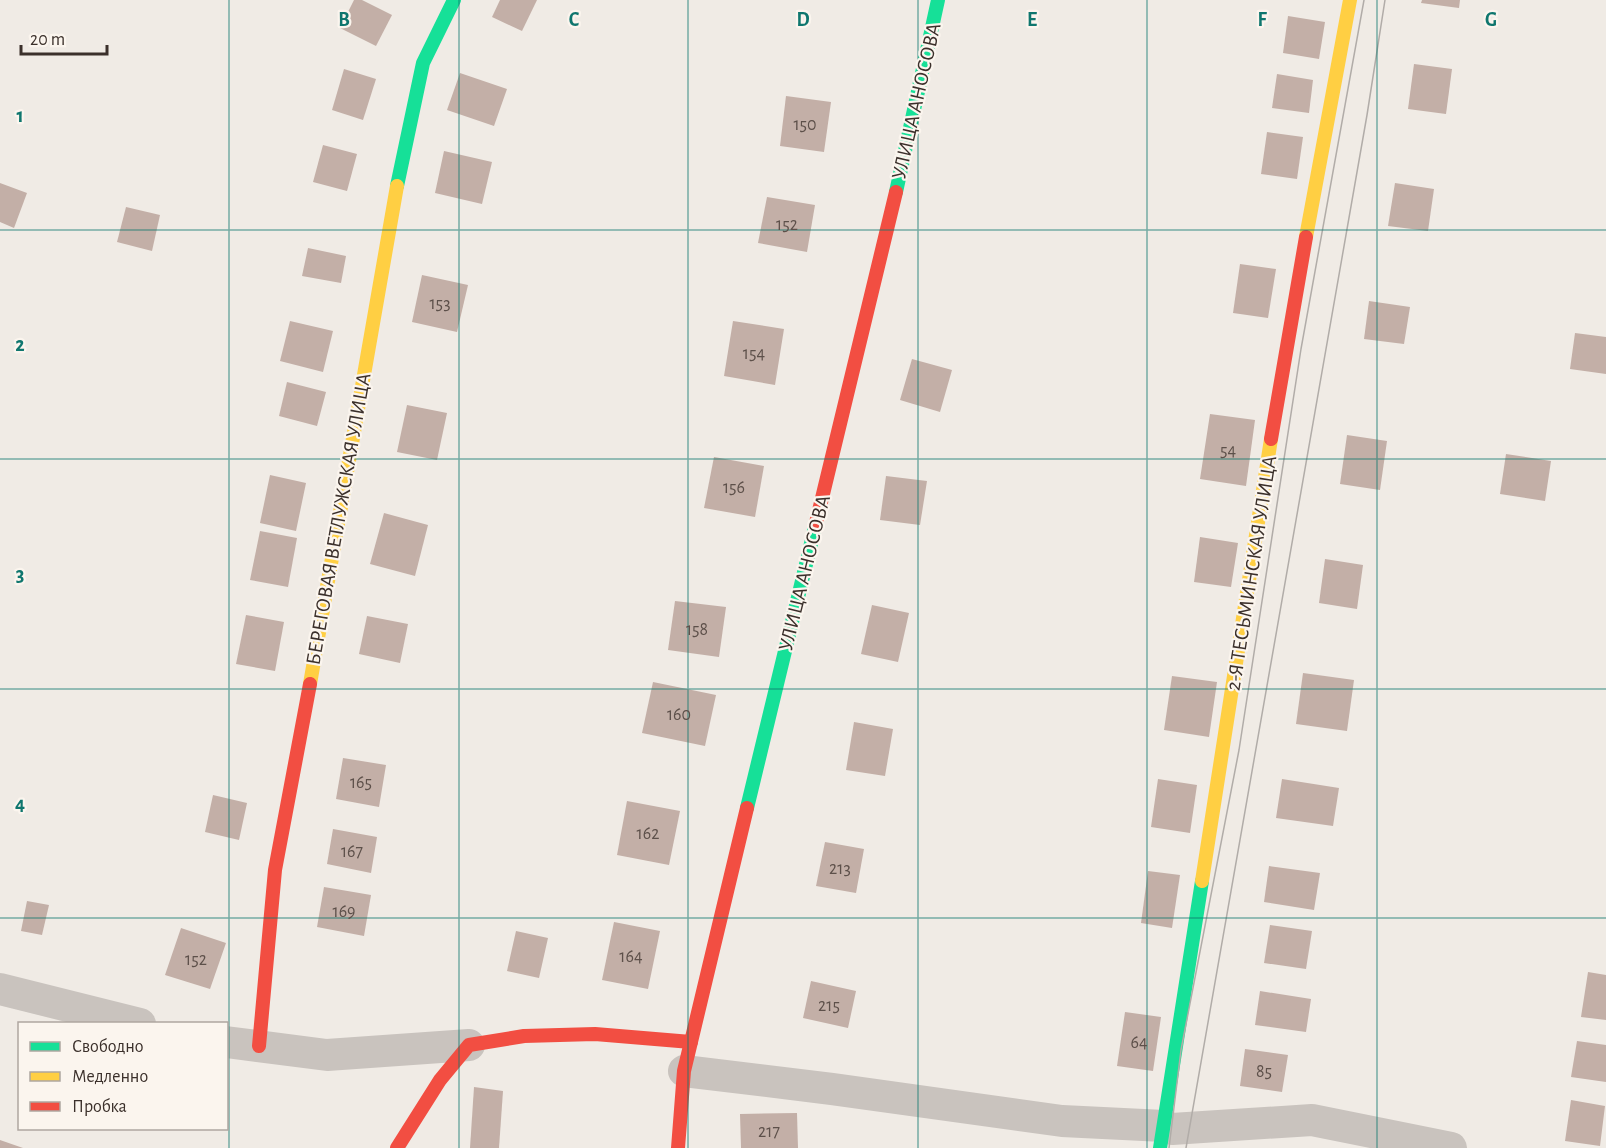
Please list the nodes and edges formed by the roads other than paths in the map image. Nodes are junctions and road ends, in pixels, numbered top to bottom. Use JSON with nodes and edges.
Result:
{"nodes":[{"id":1,"x":454,"y":0,"type":"edge"},
{"id":2,"x":938,"y":0,"type":"edge"},
{"id":3,"x":1350,"y":0,"type":"edge"},
{"id":4,"x":0,"y":989,"type":"edge"},
{"id":5,"x":136,"y":1022,"type":"edge"},
{"id":6,"x":228,"y":1042,"type":"edge"},
{"id":7,"x":469,"y":1045,"type":"junction"},
{"id":8,"x":259,"y":1046,"type":"junction"},
{"id":9,"x":688,"y":1056,"type":"junction"},
{"id":10,"x":1171,"y":1134,"type":"edge"},
{"id":11,"x":398,"y":1148,"type":"edge"},
{"id":12,"x":678,"y":1148,"type":"edge"},
{"id":13,"x":1451,"y":1148,"type":"edge"}],
"edges":[{"from":1,"to":8,"type":"street","name":"БЕРЕГОВАЯ ВЕТЛУЖСКАЯ УЛИЦА"},
{"from":2,"to":9,"type":"street","name":"УЛИЦА АНОСОВА"},
{"from":3,"to":10,"type":"street","name":"2-Я ТЕСЬМИНСКАЯ УЛИЦА"},
{"from":4,"to":5,"type":"street"},
{"from":6,"to":8,"type":"street"},
{"from":7,"to":8,"type":"street"},
{"from":7,"to":9,"type":"street"},
{"from":7,"to":11,"type":"street"},
{"from":9,"to":10,"type":"street"},
{"from":9,"to":12,"type":"street","name":"УЛИЦА АНОСОВА"},
{"from":10,"to":13,"type":"street"}]}
